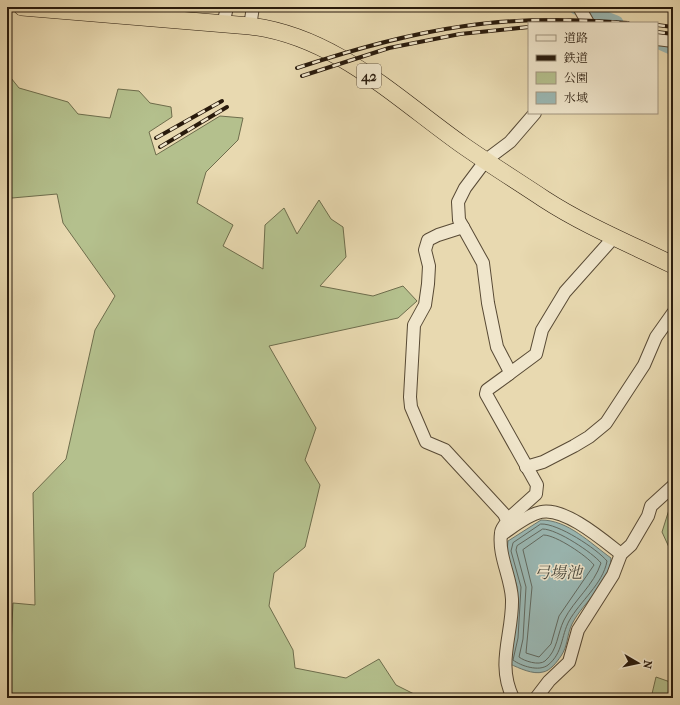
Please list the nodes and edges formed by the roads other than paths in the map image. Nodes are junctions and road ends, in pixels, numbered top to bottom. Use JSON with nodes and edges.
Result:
{"nodes":[{"id":1,"x":22,"y":7,"type":"edge"},
{"id":2,"x":227,"y":7,"type":"edge"},
{"id":3,"x":253,"y":7,"type":"edge"},
{"id":4,"x":579,"y":7,"type":"edge"},
{"id":5,"x":587,"y":22,"type":"edge"},
{"id":6,"x":223,"y":25,"type":"junction"},
{"id":7,"x":250,"y":26,"type":"junction"},
{"id":8,"x":658,"y":39,"type":"edge"},
{"id":9,"x":673,"y":41,"type":"edge"},
{"id":10,"x":533,"y":114,"type":"edge"},
{"id":11,"x":486,"y":160,"type":"junction"},
{"id":12,"x":463,"y":227,"type":"junction"},
{"id":13,"x":615,"y":236,"type":"junction"},
{"id":14,"x":673,"y":265,"type":"edge"},
{"id":15,"x":673,"y":313,"type":"edge"},
{"id":16,"x":509,"y":374,"type":"junction"},
{"id":17,"x":526,"y":467,"type":"junction"},
{"id":18,"x":673,"y":486,"type":"edge"},
{"id":19,"x":507,"y":520,"type":"junction"},
{"id":20,"x":501,"y":535,"type":"junction"},
{"id":21,"x":621,"y":554,"type":"junction"},
{"id":22,"x":513,"y":698,"type":"edge"},
{"id":23,"x":536,"y":698,"type":"edge"}],
"edges":[{"from":1,"to":6,"type":"highway","number":"42"},
{"from":2,"to":6,"type":"street"},
{"from":3,"to":7,"type":"street"},
{"from":4,"to":5,"type":"street"},
{"from":6,"to":7,"type":"highway","number":"42"},
{"from":7,"to":11,"type":"highway","number":"42"},
{"from":8,"to":9,"type":"street"},
{"from":10,"to":11,"type":"street"},
{"from":11,"to":12,"type":"street"},
{"from":11,"to":13,"type":"highway","number":"42"},
{"from":12,"to":16,"type":"street"},
{"from":12,"to":19,"type":"street"},
{"from":13,"to":14,"type":"highway","number":"42"},
{"from":13,"to":16,"type":"street"},
{"from":15,"to":17,"type":"street"},
{"from":16,"to":17,"type":"street"},
{"from":17,"to":19,"type":"street"},
{"from":18,"to":21,"type":"street"},
{"from":19,"to":20,"type":"street"},
{"from":20,"to":21,"type":"street"},
{"from":20,"to":22,"type":"street"},
{"from":21,"to":23,"type":"street"}]}
